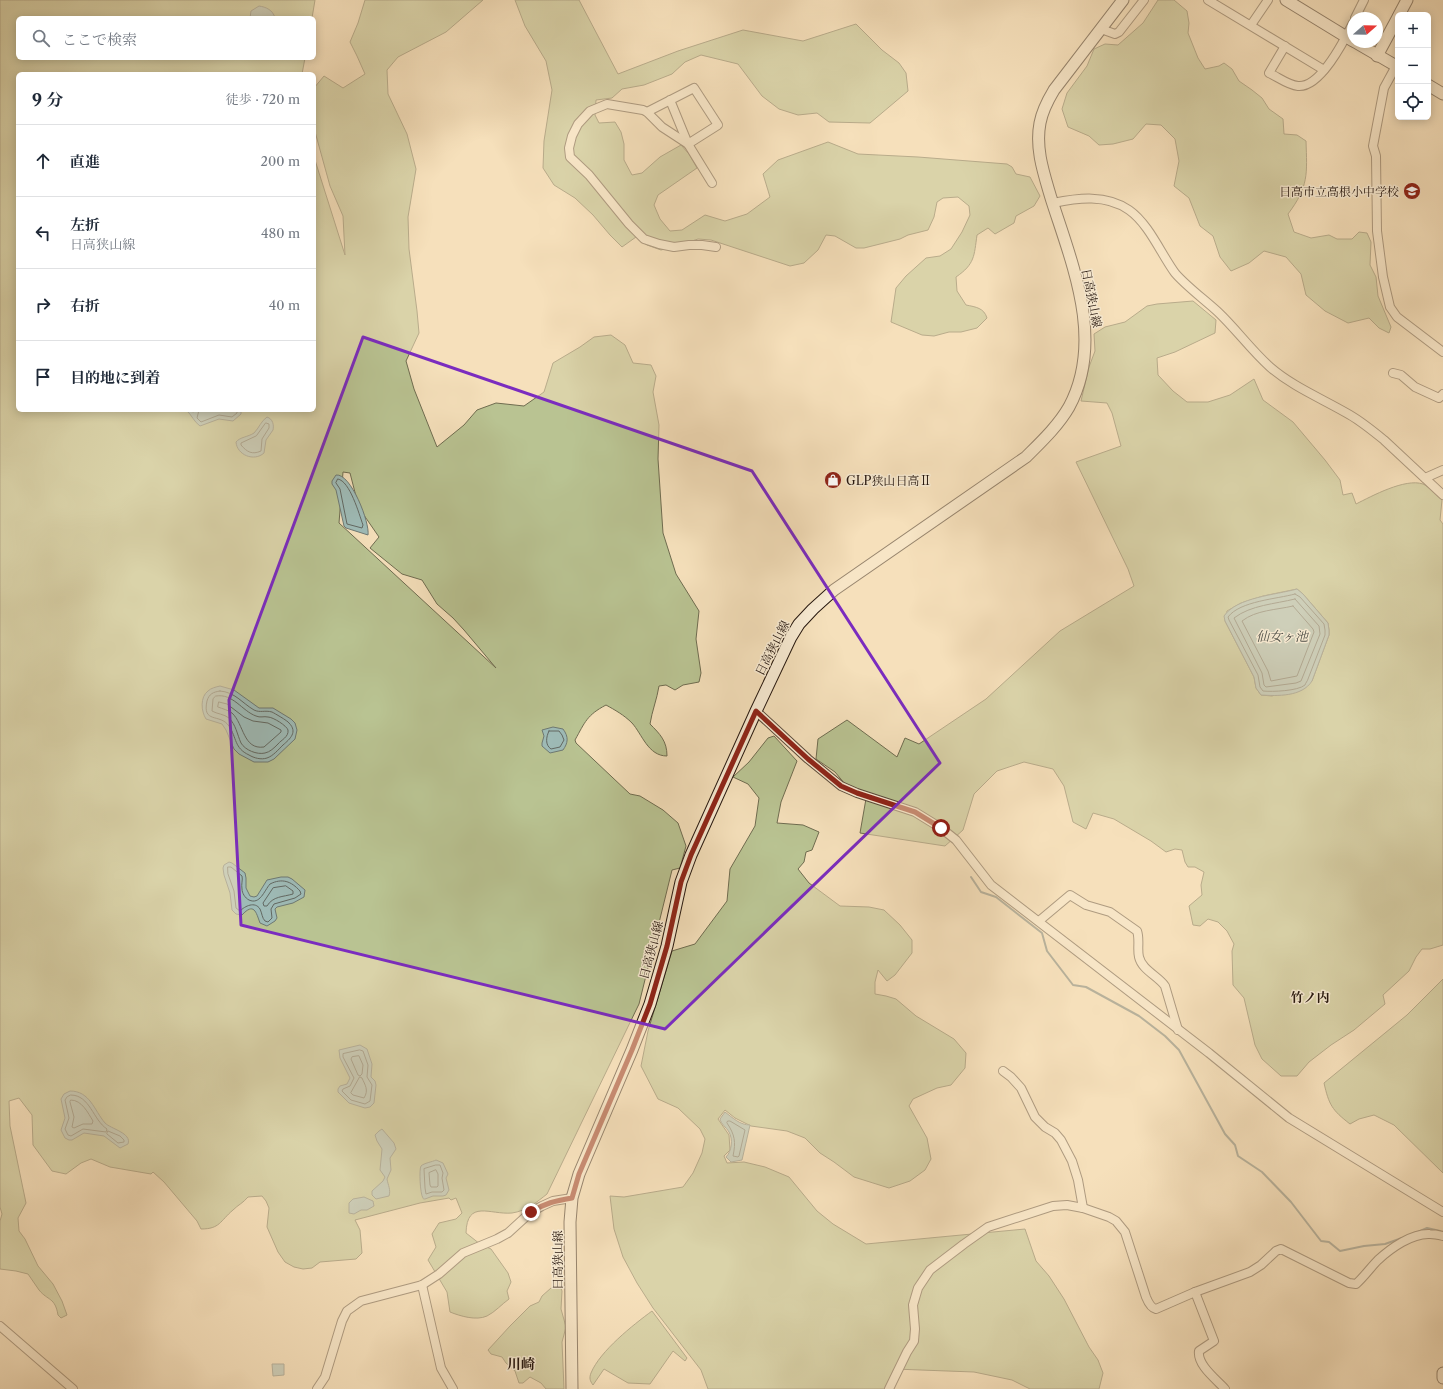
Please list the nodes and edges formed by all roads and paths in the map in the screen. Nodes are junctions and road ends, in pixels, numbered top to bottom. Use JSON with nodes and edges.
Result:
{"nodes":[{"id":1,"x":1123,"y":0,"type":"edge"},
{"id":2,"x":1144,"y":0,"type":"edge"},
{"id":3,"x":1208,"y":0,"type":"edge"},
{"id":4,"x":1268,"y":0,"type":"edge"},
{"id":5,"x":1286,"y":0,"type":"edge"},
{"id":6,"x":1364,"y":0,"type":"edge"},
{"id":7,"x":1407,"y":0,"type":"edge"},
{"id":8,"x":1359,"y":12,"type":"edge"},
{"id":9,"x":1400,"y":12,"type":"edge"},
{"id":10,"x":1395,"y":22,"type":"edge"},
{"id":11,"x":1251,"y":25,"type":"junction"},
{"id":12,"x":1101,"y":29,"type":"junction"},
{"id":13,"x":1347,"y":38,"type":"edge"},
{"id":14,"x":1347,"y":44,"type":"edge"},
{"id":15,"x":1285,"y":46,"type":"junction"},
{"id":16,"x":1364,"y":48,"type":"edge"},
{"id":17,"x":1378,"y":56,"type":"junction"},
{"id":18,"x":1395,"y":66,"type":"edge"},
{"id":19,"x":1324,"y":70,"type":"junction"},
{"id":20,"x":1395,"y":70,"type":"edge"},
{"id":21,"x":1431,"y":87,"type":"edge"},
{"id":22,"x":1443,"y":94,"type":"edge"},
{"id":23,"x":670,"y":100,"type":"junction"},
{"id":24,"x":647,"y":112,"type":"junction"},
{"id":25,"x":679,"y":122,"type":"junction"},
{"id":26,"x":666,"y":129,"type":"junction"},
{"id":27,"x":688,"y":144,"type":"junction"},
{"id":28,"x":712,"y":183,"type":"dead end"},
{"id":29,"x":1053,"y":203,"type":"junction"},
{"id":30,"x":716,"y":247,"type":"dead end"},
{"id":31,"x":1443,"y":354,"type":"edge"},
{"id":32,"x":1393,"y":373,"type":"dead end"},
{"id":33,"x":1443,"y":394,"type":"edge"},
{"id":34,"x":1443,"y":470,"type":"edge"},
{"id":35,"x":1425,"y":478,"type":"junction"},
{"id":36,"x":1443,"y":495,"type":"edge"},
{"id":37,"x":756,"y":711,"type":"junction"},
{"id":38,"x":1039,"y":921,"type":"junction"},
{"id":39,"x":1178,"y":1030,"type":"junction"},
{"id":40,"x":1002,"y":1071,"type":"dead end"},
{"id":41,"x":572,"y":1198,"type":"junction"},
{"id":42,"x":1082,"y":1208,"type":"junction"},
{"id":43,"x":1443,"y":1212,"type":"edge"},
{"id":44,"x":1443,"y":1236,"type":"edge"},
{"id":45,"x":422,"y":1285,"type":"junction"},
{"id":46,"x":1195,"y":1292,"type":"junction"},
{"id":47,"x":0,"y":1326,"type":"edge"},
{"id":48,"x":1443,"y":1373,"type":"edge"},
{"id":49,"x":1443,"y":1378,"type":"edge"},
{"id":50,"x":73,"y":1389,"type":"edge"},
{"id":51,"x":317,"y":1389,"type":"edge"},
{"id":52,"x":453,"y":1389,"type":"edge"},
{"id":53,"x":572,"y":1389,"type":"edge"},
{"id":54,"x":889,"y":1389,"type":"edge"},
{"id":55,"x":1225,"y":1389,"type":"edge"}],
"edges":[{"from":1,"to":12,"type":"main road","name":"日高狭山線"},
{"from":2,"to":12,"type":"street"},
{"from":3,"to":11,"type":"street"},
{"from":4,"to":11,"type":"street"},
{"from":5,"to":13,"type":"main road"},
{"from":6,"to":8,"type":"street"},
{"from":7,"to":9,"type":"main road"},
{"from":10,"to":17,"type":"main road"},
{"from":11,"to":15,"type":"street"},
{"from":12,"to":29,"type":"main road","name":"日高狭山線"},
{"from":14,"to":19,"type":"street"},
{"from":15,"to":19,"type":"street"},
{"from":15,"to":19,"type":"street"},
{"from":16,"to":17,"type":"main road"},
{"from":17,"to":18,"type":"main road"},
{"from":20,"to":31,"type":"street"},
{"from":21,"to":22,"type":"main road"},
{"from":23,"to":24,"type":"street"},
{"from":23,"to":25,"type":"street"},
{"from":23,"to":27,"type":"street"},
{"from":24,"to":26,"type":"street"},
{"from":24,"to":30,"type":"street"},
{"from":25,"to":26,"type":"street"},
{"from":25,"to":27,"type":"street"},
{"from":26,"to":27,"type":"street"},
{"from":27,"to":28,"type":"street"},
{"from":29,"to":35,"type":"street"},
{"from":29,"to":37,"type":"main road","name":"日高狭山線"},
{"from":32,"to":33,"type":"street"},
{"from":34,"to":35,"type":"street"},
{"from":35,"to":36,"type":"street"},
{"from":37,"to":38,"type":"street"},
{"from":37,"to":41,"type":"main road","name":"日高狭山線"},
{"from":38,"to":39,"type":"street"},
{"from":38,"to":39,"type":"street"},
{"from":39,"to":43,"type":"street"},
{"from":40,"to":42,"type":"street"},
{"from":41,"to":45,"type":"street"},
{"from":41,"to":53,"type":"main road","name":"日高狭山線"},
{"from":42,"to":46,"type":"street"},
{"from":42,"to":54,"type":"street"},
{"from":44,"to":46,"type":"street"},
{"from":45,"to":51,"type":"street"},
{"from":45,"to":52,"type":"street"},
{"from":46,"to":55,"type":"street"},
{"from":47,"to":50,"type":"street"},
{"from":48,"to":49,"type":"main road"}]}
